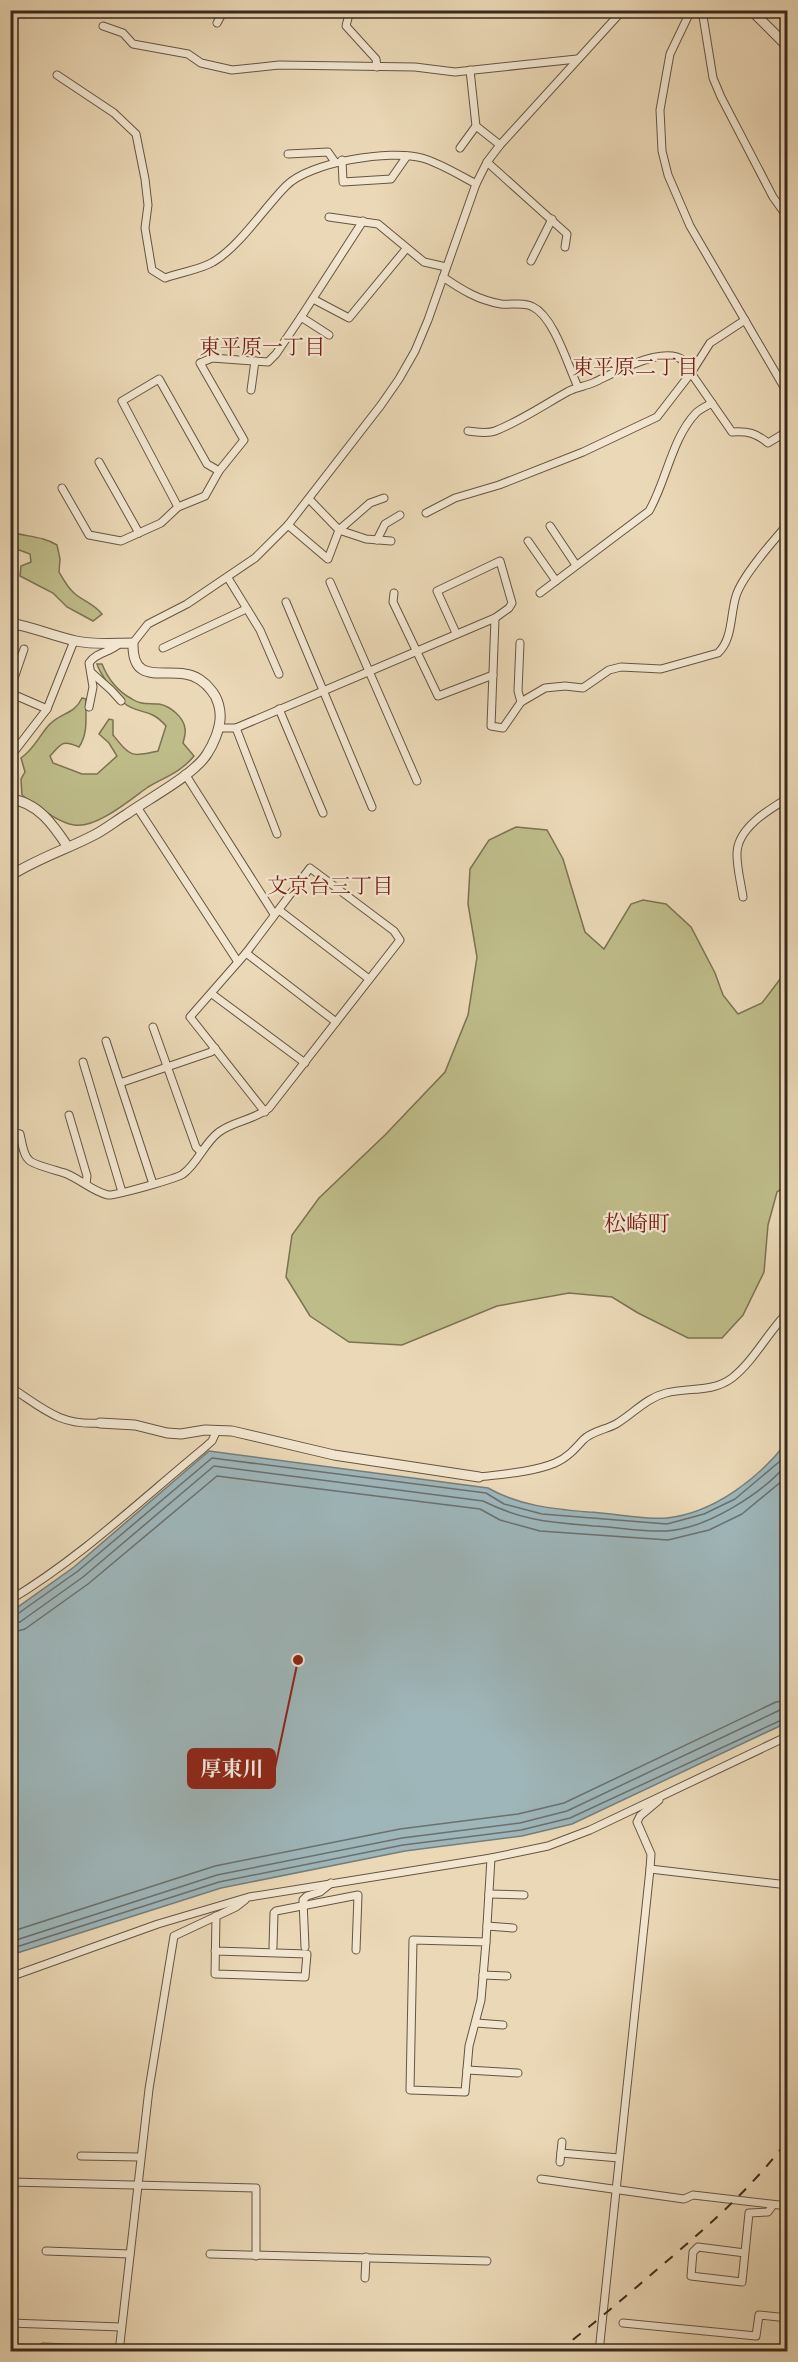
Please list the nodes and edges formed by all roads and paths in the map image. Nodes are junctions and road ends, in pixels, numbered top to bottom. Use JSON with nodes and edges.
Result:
{"nodes":[{"id":1,"x":224,"y":10,"type":"edge"},
{"id":2,"x":350,"y":10,"type":"edge"},
{"id":3,"x":623,"y":10,"type":"edge"},
{"id":4,"x":691,"y":10,"type":"edge"},
{"id":5,"x":702,"y":10,"type":"edge"},
{"id":6,"x":751,"y":10,"type":"edge"},
{"id":7,"x":218,"y":23,"type":"dead end"},
{"id":8,"x":103,"y":26,"type":"dead end"},
{"id":9,"x":788,"y":47,"type":"edge"},
{"id":10,"x":577,"y":59,"type":"junction"},
{"id":11,"x":377,"y":67,"type":"junction"},
{"id":12,"x":470,"y":70,"type":"junction"},
{"id":13,"x":57,"y":75,"type":"dead end"},
{"id":14,"x":476,"y":126,"type":"junction"},
{"id":15,"x":500,"y":145,"type":"junction"},
{"id":16,"x":460,"y":148,"type":"dead end"},
{"id":17,"x":288,"y":154,"type":"dead end"},
{"id":18,"x":407,"y":156,"type":"junction"},
{"id":19,"x":338,"y":161,"type":"junction"},
{"id":20,"x":487,"y":162,"type":"junction"},
{"id":21,"x":476,"y":184,"type":"junction"},
{"id":22,"x":329,"y":217,"type":"dead end"},
{"id":23,"x":788,"y":218,"type":"edge"},
{"id":24,"x":552,"y":219,"type":"junction"},
{"id":25,"x":363,"y":221,"type":"junction"},
{"id":26,"x":565,"y":247,"type":"dead end"},
{"id":27,"x":406,"y":249,"type":"junction"},
{"id":28,"x":531,"y":261,"type":"dead end"},
{"id":29,"x":446,"y":267,"type":"junction"},
{"id":30,"x":442,"y":277,"type":"junction"},
{"id":31,"x":313,"y":299,"type":"junction"},
{"id":32,"x":301,"y":317,"type":"junction"},
{"id":33,"x":745,"y":320,"type":"junction"},
{"id":34,"x":329,"y":335,"type":"dead end"},
{"id":35,"x":255,"y":362,"type":"junction"},
{"id":36,"x":692,"y":373,"type":"junction"},
{"id":37,"x":578,"y":387,"type":"junction"},
{"id":38,"x":251,"y":390,"type":"dead end"},
{"id":39,"x":788,"y":394,"type":"edge"},
{"id":40,"x":712,"y":403,"type":"junction"},
{"id":41,"x":468,"y":431,"type":"dead end"},
{"id":42,"x":788,"y":431,"type":"edge"},
{"id":43,"x":99,"y":462,"type":"dead end"},
{"id":44,"x":219,"y":471,"type":"junction"},
{"id":45,"x":62,"y":488,"type":"dead end"},
{"id":46,"x":384,"y":498,"type":"dead end"},
{"id":47,"x":309,"y":499,"type":"junction"},
{"id":48,"x":178,"y":507,"type":"junction"},
{"id":49,"x":426,"y":513,"type":"dead end"},
{"id":50,"x":400,"y":515,"type":"dead end"},
{"id":51,"x":788,"y":524,"type":"edge"},
{"id":52,"x":288,"y":525,"type":"junction"},
{"id":53,"x":550,"y":526,"type":"dead end"},
{"id":54,"x":339,"y":530,"type":"junction"},
{"id":55,"x":139,"y":533,"type":"junction"},
{"id":56,"x":377,"y":540,"type":"junction"},
{"id":57,"x":391,"y":541,"type":"dead end"},
{"id":58,"x":528,"y":541,"type":"dead end"},
{"id":59,"x":576,"y":565,"type":"junction"},
{"id":60,"x":228,"y":578,"type":"junction"},
{"id":61,"x":556,"y":581,"type":"junction"},
{"id":62,"x":330,"y":582,"type":"dead end"},
{"id":63,"x":394,"y":593,"type":"dead end"},
{"id":64,"x":540,"y":593,"type":"dead end"},
{"id":65,"x":286,"y":602,"type":"dead end"},
{"id":66,"x":246,"y":609,"type":"junction"},
{"id":67,"x":495,"y":618,"type":"junction"},
{"id":68,"x":10,"y":623,"type":"edge"},
{"id":69,"x":456,"y":633,"type":"junction"},
{"id":70,"x":74,"y":641,"type":"junction"},
{"id":71,"x":120,"y":643,"type":"junction"},
{"id":72,"x":133,"y":643,"type":"junction"},
{"id":73,"x":520,"y":643,"type":"dead end"},
{"id":74,"x":163,"y":648,"type":"dead end"},
{"id":75,"x":24,"y":649,"type":"dead end"},
{"id":76,"x":417,"y":650,"type":"junction"},
{"id":77,"x":368,"y":670,"type":"junction"},
{"id":78,"x":92,"y":673,"type":"junction"},
{"id":79,"x":279,"y":674,"type":"dead end"},
{"id":80,"x":493,"y":675,"type":"junction"},
{"id":81,"x":323,"y":690,"type":"junction"},
{"id":82,"x":10,"y":691,"type":"edge"},
{"id":83,"x":121,"y":701,"type":"dead end"},
{"id":84,"x":521,"y":702,"type":"junction"},
{"id":85,"x":89,"y":707,"type":"dead end"},
{"id":86,"x":46,"y":709,"type":"junction"},
{"id":87,"x":279,"y":709,"type":"junction"},
{"id":88,"x":218,"y":728,"type":"junction"},
{"id":89,"x":236,"y":728,"type":"junction"},
{"id":90,"x":10,"y":757,"type":"edge"},
{"id":91,"x":185,"y":774,"type":"junction"},
{"id":92,"x":417,"y":780,"type":"dead end"},
{"id":93,"x":788,"y":798,"type":"edge"},
{"id":94,"x":10,"y":799,"type":"edge"},
{"id":95,"x":137,"y":807,"type":"junction"},
{"id":96,"x":372,"y":807,"type":"dead end"},
{"id":97,"x":323,"y":813,"type":"dead end"},
{"id":98,"x":277,"y":834,"type":"dead end"},
{"id":99,"x":68,"y":847,"type":"junction"},
{"id":100,"x":10,"y":876,"type":"edge"},
{"id":101,"x":743,"y":897,"type":"dead end"},
{"id":102,"x":276,"y":912,"type":"junction"},
{"id":103,"x":246,"y":953,"type":"junction"},
{"id":104,"x":238,"y":962,"type":"junction"},
{"id":105,"x":369,"y":979,"type":"junction"},
{"id":106,"x":212,"y":994,"type":"junction"},
{"id":107,"x":336,"y":1022,"type":"junction"},
{"id":108,"x":153,"y":1028,"type":"dead end"},
{"id":109,"x":106,"y":1041,"type":"dead end"},
{"id":110,"x":215,"y":1048,"type":"junction"},
{"id":111,"x":83,"y":1062,"type":"dead end"},
{"id":112,"x":305,"y":1063,"type":"junction"},
{"id":113,"x":167,"y":1067,"type":"junction"},
{"id":114,"x":120,"y":1083,"type":"junction"},
{"id":115,"x":265,"y":1112,"type":"junction"},
{"id":116,"x":69,"y":1115,"type":"dead end"},
{"id":117,"x":10,"y":1132,"type":"edge"},
{"id":118,"x":201,"y":1152,"type":"junction"},
{"id":119,"x":86,"y":1184,"type":"junction"},
{"id":120,"x":153,"y":1184,"type":"junction"},
{"id":121,"x":122,"y":1192,"type":"junction"},
{"id":122,"x":788,"y":1312,"type":"edge"},
{"id":123,"x":10,"y":1387,"type":"edge"},
{"id":124,"x":100,"y":1423,"type":"joint"},
{"id":125,"x":217,"y":1430,"type":"junction"},
{"id":126,"x":479,"y":1477,"type":"joint"},
{"id":127,"x":10,"y":1600,"type":"edge"},
{"id":128,"x":788,"y":1736,"type":"edge"},
{"id":129,"x":662,"y":1796,"type":"junction"},
{"id":130,"x":491,"y":1858,"type":"junction"},
{"id":131,"x":650,"y":1869,"type":"junction"},
{"id":132,"x":331,"y":1883,"type":"junction"},
{"id":133,"x":788,"y":1885,"type":"edge"},
{"id":134,"x":489,"y":1894,"type":"junction"},
{"id":135,"x":524,"y":1895,"type":"dead end"},
{"id":136,"x":249,"y":1897,"type":"junction"},
{"id":137,"x":303,"y":1905,"type":"junction"},
{"id":138,"x":216,"y":1916,"type":"junction"},
{"id":139,"x":487,"y":1926,"type":"junction"},
{"id":140,"x":513,"y":1928,"type":"dead end"},
{"id":141,"x":486,"y":1942,"type":"junction"},
{"id":142,"x":273,"y":1947,"type":"dead end"},
{"id":143,"x":305,"y":1947,"type":"dead end"},
{"id":144,"x":356,"y":1950,"type":"dead end"},
{"id":145,"x":215,"y":1951,"type":"junction"},
{"id":146,"x":483,"y":1975,"type":"junction"},
{"id":147,"x":507,"y":1976,"type":"dead end"},
{"id":148,"x":10,"y":1977,"type":"edge"},
{"id":149,"x":476,"y":2023,"type":"junction"},
{"id":150,"x":503,"y":2025,"type":"dead end"},
{"id":151,"x":467,"y":2070,"type":"junction"},
{"id":152,"x":518,"y":2073,"type":"dead end"},
{"id":153,"x":562,"y":2142,"type":"dead end"},
{"id":154,"x":561,"y":2152,"type":"junction"},
{"id":155,"x":81,"y":2156,"type":"dead end"},
{"id":156,"x":140,"y":2157,"type":"junction"},
{"id":157,"x":619,"y":2158,"type":"junction"},
{"id":158,"x":560,"y":2162,"type":"dead end"},
{"id":159,"x":541,"y":2179,"type":"dead end"},
{"id":160,"x":10,"y":2182,"type":"edge"},
{"id":161,"x":138,"y":2185,"type":"junction"},
{"id":162,"x":616,"y":2191,"type":"junction"},
{"id":163,"x":773,"y":2205,"type":"junction"},
{"id":164,"x":788,"y":2206,"type":"edge"},
{"id":165,"x":46,"y":2251,"type":"dead end"},
{"id":166,"x":745,"y":2253,"type":"junction"},
{"id":167,"x":130,"y":2254,"type":"junction"},
{"id":168,"x":210,"y":2254,"type":"dead end"},
{"id":169,"x":256,"y":2256,"type":"junction"},
{"id":170,"x":366,"y":2257,"type":"junction"},
{"id":171,"x":487,"y":2261,"type":"dead end"},
{"id":172,"x":365,"y":2278,"type":"dead end"},
{"id":173,"x":788,"y":2318,"type":"edge"},
{"id":174,"x":10,"y":2323,"type":"edge"},
{"id":175,"x":623,"y":2323,"type":"dead end"},
{"id":176,"x":122,"y":2327,"type":"junction"},
{"id":177,"x":43,"y":2348,"type":"dead end"},
{"id":178,"x":119,"y":2351,"type":"edge"},
{"id":179,"x":598,"y":2352,"type":"edge"}],
"edges":[{"from":1,"to":7,"type":"street"},
{"from":2,"to":11,"type":"street"},
{"from":3,"to":10,"type":"street"},
{"from":4,"to":33,"type":"street"},
{"from":5,"to":23,"type":"street"},
{"from":6,"to":9,"type":"street"},
{"from":8,"to":11,"type":"street"},
{"from":10,"to":12,"type":"street"},
{"from":10,"to":15,"type":"street"},
{"from":11,"to":12,"type":"street"},
{"from":12,"to":14,"type":"street"},
{"from":13,"to":19,"type":"street"},
{"from":14,"to":15,"type":"street"},
{"from":14,"to":16,"type":"street"},
{"from":15,"to":20,"type":"street"},
{"from":17,"to":19,"type":"street"},
{"from":18,"to":19,"type":"street"},
{"from":18,"to":19,"type":"street"},
{"from":18,"to":21,"type":"street"},
{"from":20,"to":21,"type":"street"},
{"from":20,"to":24,"type":"street"},
{"from":21,"to":29,"type":"street"},
{"from":22,"to":25,"type":"street"},
{"from":24,"to":26,"type":"street"},
{"from":24,"to":28,"type":"street"},
{"from":25,"to":27,"type":"street"},
{"from":25,"to":31,"type":"street"},
{"from":27,"to":29,"type":"street"},
{"from":27,"to":31,"type":"street"},
{"from":29,"to":30,"type":"street"},
{"from":30,"to":37,"type":"street"},
{"from":30,"to":47,"type":"street"},
{"from":31,"to":32,"type":"street"},
{"from":32,"to":34,"type":"street"},
{"from":32,"to":35,"type":"street"},
{"from":33,"to":36,"type":"street"},
{"from":33,"to":39,"type":"street"},
{"from":35,"to":38,"type":"street"},
{"from":35,"to":44,"type":"street"},
{"from":36,"to":37,"type":"street"},
{"from":36,"to":40,"type":"street"},
{"from":36,"to":49,"type":"street"},
{"from":37,"to":41,"type":"street"},
{"from":40,"to":42,"type":"street"},
{"from":40,"to":59,"type":"street"},
{"from":43,"to":55,"type":"street"},
{"from":44,"to":48,"type":"street"},
{"from":44,"to":48,"type":"street"},
{"from":45,"to":55,"type":"street"},
{"from":46,"to":54,"type":"street"},
{"from":47,"to":52,"type":"street"},
{"from":47,"to":54,"type":"street"},
{"from":48,"to":55,"type":"street"},
{"from":50,"to":56,"type":"street"},
{"from":51,"to":84,"type":"street"},
{"from":52,"to":54,"type":"street"},
{"from":52,"to":60,"type":"street"},
{"from":53,"to":59,"type":"street"},
{"from":54,"to":56,"type":"street"},
{"from":56,"to":57,"type":"street"},
{"from":58,"to":61,"type":"street"},
{"from":59,"to":61,"type":"street"},
{"from":60,"to":66,"type":"street"},
{"from":60,"to":72,"type":"street"},
{"from":61,"to":64,"type":"street"},
{"from":62,"to":77,"type":"street"},
{"from":63,"to":76,"type":"street"},
{"from":65,"to":81,"type":"street"},
{"from":66,"to":74,"type":"street"},
{"from":66,"to":79,"type":"street"},
{"from":67,"to":69,"type":"street"},
{"from":67,"to":69,"type":"street"},
{"from":67,"to":80,"type":"street"},
{"from":68,"to":70,"type":"street"},
{"from":69,"to":76,"type":"street"},
{"from":70,"to":71,"type":"street"},
{"from":70,"to":86,"type":"street"},
{"from":71,"to":72,"type":"street"},
{"from":71,"to":78,"type":"street"},
{"from":72,"to":88,"type":"street"},
{"from":73,"to":84,"type":"street"},
{"from":75,"to":82,"type":"street"},
{"from":76,"to":77,"type":"street"},
{"from":76,"to":80,"type":"street"},
{"from":77,"to":81,"type":"street"},
{"from":77,"to":92,"type":"street"},
{"from":78,"to":83,"type":"street"},
{"from":78,"to":85,"type":"street"},
{"from":80,"to":84,"type":"street"},
{"from":81,"to":87,"type":"street"},
{"from":81,"to":96,"type":"street"},
{"from":82,"to":86,"type":"street"},
{"from":86,"to":90,"type":"street"},
{"from":87,"to":89,"type":"street"},
{"from":87,"to":97,"type":"street"},
{"from":88,"to":89,"type":"street"},
{"from":88,"to":91,"type":"street"},
{"from":89,"to":98,"type":"street"},
{"from":91,"to":95,"type":"street"},
{"from":91,"to":102,"type":"street"},
{"from":93,"to":101,"type":"street"},
{"from":94,"to":99,"type":"street"},
{"from":95,"to":99,"type":"street"},
{"from":95,"to":104,"type":"street"},
{"from":99,"to":100,"type":"street"},
{"from":102,"to":103,"type":"street"},
{"from":102,"to":105,"type":"street"},
{"from":102,"to":105,"type":"street"},
{"from":103,"to":104,"type":"street"},
{"from":103,"to":107,"type":"street"},
{"from":104,"to":106,"type":"street"},
{"from":105,"to":107,"type":"street"},
{"from":106,"to":110,"type":"street"},
{"from":106,"to":112,"type":"street"},
{"from":107,"to":112,"type":"street"},
{"from":108,"to":113,"type":"street"},
{"from":109,"to":114,"type":"street"},
{"from":110,"to":113,"type":"street"},
{"from":110,"to":115,"type":"street"},
{"from":111,"to":121,"type":"street"},
{"from":112,"to":115,"type":"street"},
{"from":113,"to":114,"type":"street"},
{"from":113,"to":118,"type":"street"},
{"from":114,"to":120,"type":"street"},
{"from":115,"to":118,"type":"street"},
{"from":116,"to":119,"type":"street"},
{"from":117,"to":119,"type":"street"},
{"from":118,"to":120,"type":"street"},
{"from":119,"to":121,"type":"street"},
{"from":120,"to":121,"type":"street"},
{"from":122,"to":126,"type":"street"},
{"from":123,"to":124,"type":"street"},
{"from":124,"to":125,"type":"street"},
{"from":125,"to":126,"type":"street"},
{"from":125,"to":127,"type":"street"},
{"from":128,"to":129,"type":"street"},
{"from":129,"to":130,"type":"street"},
{"from":129,"to":131,"type":"street"},
{"from":130,"to":132,"type":"street"},
{"from":130,"to":134,"type":"street"},
{"from":131,"to":133,"type":"street"},
{"from":131,"to":157,"type":"street"},
{"from":132,"to":136,"type":"street"},
{"from":132,"to":137,"type":"street"},
{"from":134,"to":135,"type":"street"},
{"from":134,"to":139,"type":"street"},
{"from":136,"to":138,"type":"street"},
{"from":136,"to":148,"type":"street"},
{"from":137,"to":142,"type":"street"},
{"from":137,"to":143,"type":"street"},
{"from":137,"to":144,"type":"street"},
{"from":138,"to":145,"type":"street"},
{"from":138,"to":156,"type":"street"},
{"from":139,"to":140,"type":"street"},
{"from":139,"to":141,"type":"street"},
{"from":141,"to":146,"type":"street"},
{"from":141,"to":151,"type":"street"},
{"from":145,"to":145,"type":"street"},
{"from":146,"to":147,"type":"street"},
{"from":146,"to":149,"type":"street"},
{"from":149,"to":150,"type":"street"},
{"from":149,"to":151,"type":"street"},
{"from":151,"to":152,"type":"street"},
{"from":153,"to":154,"type":"street"},
{"from":154,"to":157,"type":"street"},
{"from":154,"to":158,"type":"street"},
{"from":155,"to":156,"type":"street"},
{"from":156,"to":161,"type":"street"},
{"from":157,"to":162,"type":"street"},
{"from":159,"to":162,"type":"street"},
{"from":160,"to":161,"type":"street"},
{"from":161,"to":167,"type":"street"},
{"from":161,"to":169,"type":"street"},
{"from":162,"to":163,"type":"street"},
{"from":162,"to":179,"type":"street"},
{"from":163,"to":164,"type":"street"},
{"from":163,"to":166,"type":"street"},
{"from":165,"to":167,"type":"street"},
{"from":166,"to":166,"type":"street"},
{"from":167,"to":176,"type":"street"},
{"from":168,"to":169,"type":"street"},
{"from":169,"to":170,"type":"street"},
{"from":170,"to":171,"type":"street"},
{"from":170,"to":172,"type":"street"},
{"from":173,"to":175,"type":"street"},
{"from":174,"to":176,"type":"street"},
{"from":176,"to":178,"type":"street"},
{"from":177,"to":178,"type":"street"}]}
